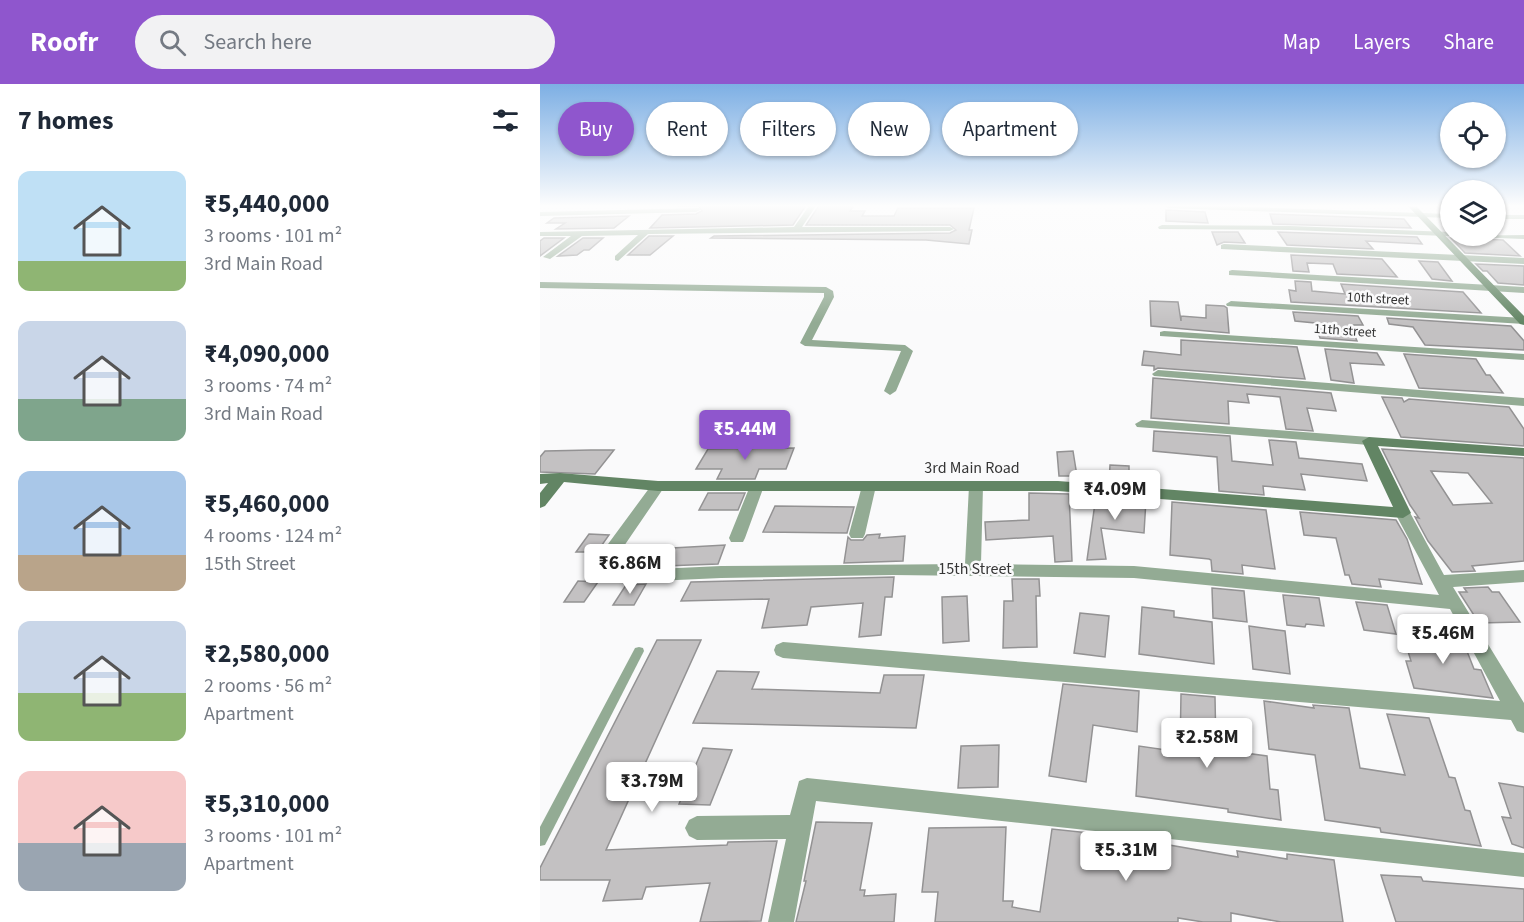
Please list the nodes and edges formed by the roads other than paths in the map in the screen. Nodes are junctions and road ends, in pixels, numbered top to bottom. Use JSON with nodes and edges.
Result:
{"nodes":[{"id":1,"x":563,"y":245,"type":"edge"},
{"id":2,"x":632,"y":245,"type":"edge"},
{"id":3,"x":1450,"y":246,"type":"edge"},
{"id":4,"x":1224,"y":247,"type":"dead end"},
{"id":5,"x":547,"y":257,"type":"dead end"},
{"id":6,"x":618,"y":258,"type":"dead end"},
{"id":7,"x":1465,"y":260,"type":"junction"},
{"id":8,"x":1524,"y":261,"type":"edge"},
{"id":9,"x":1232,"y":273,"type":"dead end"},
{"id":10,"x":540,"y":285,"type":"edge"},
{"id":11,"x":1491,"y":289,"type":"junction"},
{"id":12,"x":1524,"y":290,"type":"edge"},
{"id":13,"x":1231,"y":304,"type":"dead end"},
{"id":14,"x":1524,"y":321,"type":"edge"},
{"id":15,"x":1164,"y":334,"type":"dead end"},
{"id":16,"x":1524,"y":357,"type":"edge"},
{"id":17,"x":1158,"y":374,"type":"dead end"},
{"id":18,"x":890,"y":391,"type":"dead end"},
{"id":19,"x":1524,"y":402,"type":"edge"},
{"id":20,"x":1142,"y":424,"type":"dead end"},
{"id":21,"x":1369,"y":441,"type":"junction"},
{"id":22,"x":1524,"y":452,"type":"edge"},
{"id":23,"x":560,"y":477,"type":"junction"},
{"id":24,"x":540,"y":479,"type":"edge"},
{"id":25,"x":658,"y":486,"type":"junction"},
{"id":26,"x":757,"y":486,"type":"junction"},
{"id":27,"x":869,"y":486,"type":"junction"},
{"id":28,"x":976,"y":486,"type":"junction"},
{"id":29,"x":540,"y":503,"type":"edge"},
{"id":30,"x":1403,"y":513,"type":"junction"},
{"id":31,"x":857,"y":534,"type":"dead end"},
{"id":32,"x":737,"y":537,"type":"dead end"},
{"id":33,"x":973,"y":569,"type":"junction"},
{"id":34,"x":1524,"y":576,"type":"edge"},
{"id":35,"x":1439,"y":582,"type":"junction"},
{"id":36,"x":1455,"y":603,"type":"junction"},
{"id":37,"x":783,"y":650,"type":"dead end"},
{"id":38,"x":639,"y":651,"type":"dead end"},
{"id":39,"x":1522,"y":716,"type":"edge"},
{"id":40,"x":799,"y":827,"type":"junction"},
{"id":41,"x":697,"y":828,"type":"dead end"},
{"id":42,"x":540,"y":840,"type":"edge"},
{"id":43,"x":1524,"y":865,"type":"edge"},
{"id":44,"x":781,"y":922,"type":"edge"}],
"edges":[{"from":1,"to":5,"type":"street"},
{"from":2,"to":6,"type":"street"},
{"from":3,"to":7,"type":"street"},
{"from":4,"to":7,"type":"street"},
{"from":7,"to":8,"type":"street"},
{"from":7,"to":11,"type":"street"},
{"from":9,"to":11,"type":"street"},
{"from":10,"to":18,"type":"street"},
{"from":11,"to":12,"type":"street"},
{"from":11,"to":14,"type":"street"},
{"from":13,"to":14,"type":"street","name":"10th street"},
{"from":15,"to":16,"type":"street","name":"11th street"},
{"from":17,"to":19,"type":"street"},
{"from":20,"to":21,"type":"street"},
{"from":21,"to":22,"type":"street"},
{"from":21,"to":30,"type":"street"},
{"from":23,"to":24,"type":"street","name":"3rd Main Road"},
{"from":23,"to":25,"type":"street","name":"3rd Main Road"},
{"from":23,"to":29,"type":"street"},
{"from":25,"to":26,"type":"street","name":"3rd Main Road"},
{"from":25,"to":33,"type":"street","name":"15th Street"},
{"from":26,"to":27,"type":"street","name":"3rd Main Road"},
{"from":26,"to":32,"type":"street"},
{"from":27,"to":28,"type":"street","name":"3rd Main Road"},
{"from":27,"to":31,"type":"street"},
{"from":28,"to":30,"type":"street","name":"3rd Main Road"},
{"from":28,"to":33,"type":"street"},
{"from":30,"to":35,"type":"street"},
{"from":33,"to":36,"type":"street","name":"15th Street"},
{"from":34,"to":35,"type":"street"},
{"from":35,"to":36,"type":"street"},
{"from":36,"to":39,"type":"street"},
{"from":37,"to":39,"type":"street"},
{"from":38,"to":42,"type":"lane"},
{"from":40,"to":41,"type":"street"},
{"from":40,"to":43,"type":"street"},
{"from":40,"to":44,"type":"street"}]}
